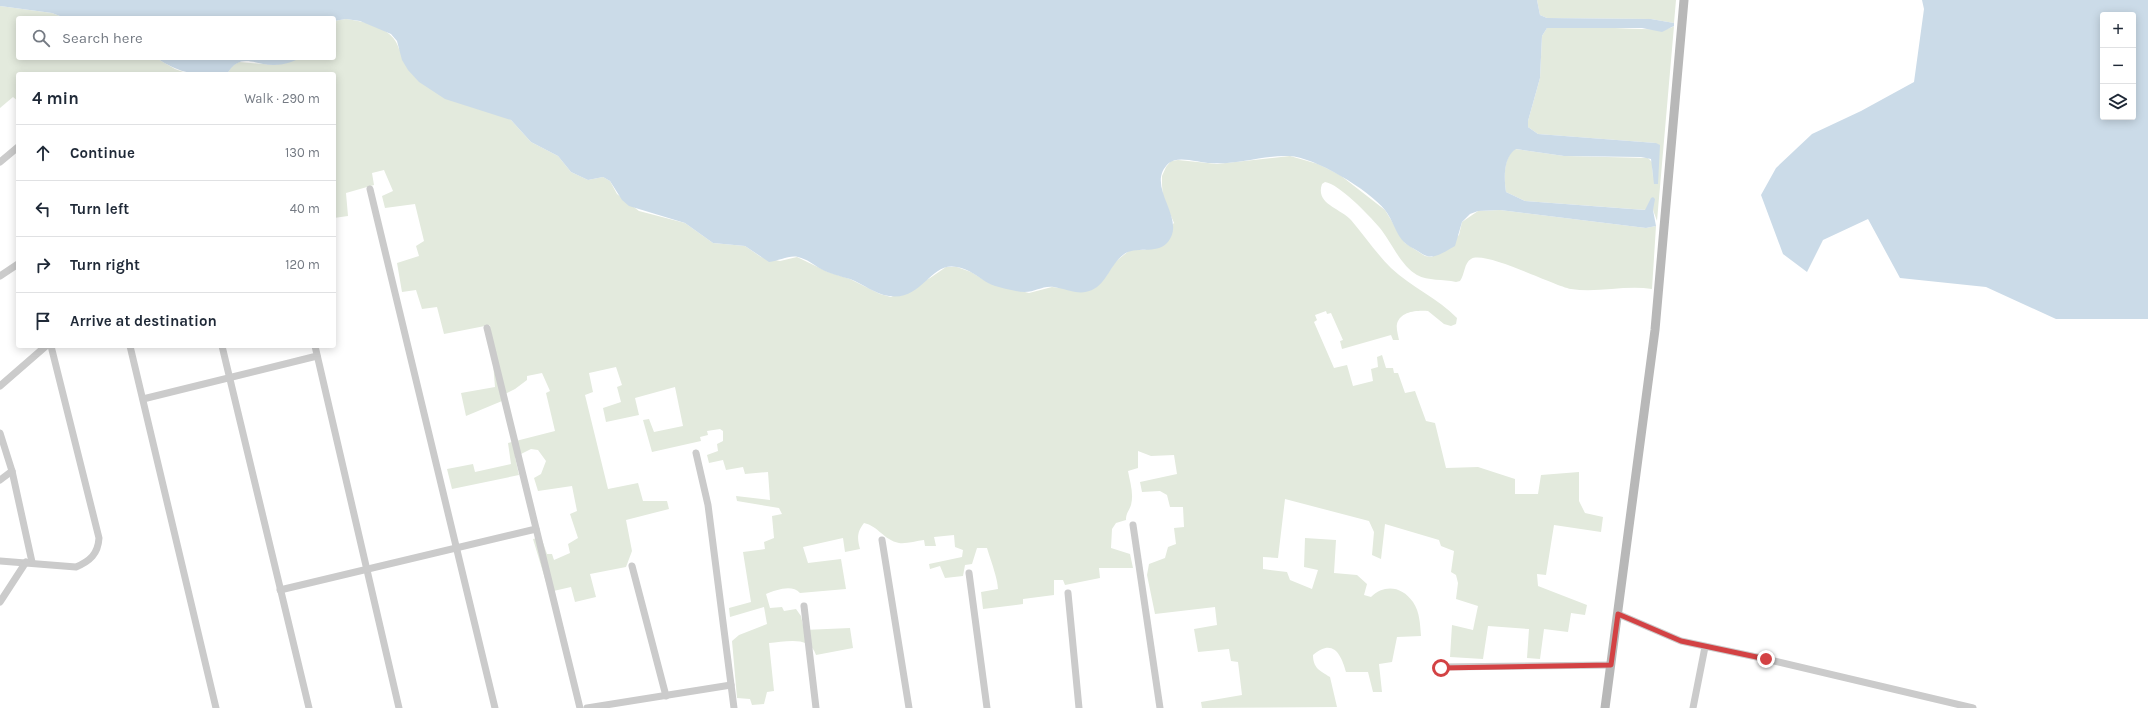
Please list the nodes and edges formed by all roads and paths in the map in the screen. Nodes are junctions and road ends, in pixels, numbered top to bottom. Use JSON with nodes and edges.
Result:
{"nodes":[{"id":1,"x":1684,"y":0,"type":"edge"},
{"id":2,"x":16,"y":149,"type":"edge"},
{"id":3,"x":0,"y":162,"type":"edge"},
{"id":4,"x":370,"y":189,"type":"dead end"},
{"id":5,"x":16,"y":265,"type":"edge"},
{"id":6,"x":0,"y":276,"type":"edge"},
{"id":7,"x":487,"y":328,"type":"dead end"},
{"id":8,"x":44,"y":348,"type":"edge"},
{"id":9,"x":52,"y":348,"type":"edge"},
{"id":10,"x":130,"y":348,"type":"edge"},
{"id":11,"x":222,"y":348,"type":"edge"},
{"id":12,"x":315,"y":348,"type":"edge"},
{"id":13,"x":317,"y":356,"type":"junction"},
{"id":14,"x":230,"y":378,"type":"junction"},
{"id":15,"x":0,"y":386,"type":"edge"},
{"id":16,"x":143,"y":399,"type":"junction"},
{"id":17,"x":0,"y":433,"type":"edge"},
{"id":18,"x":696,"y":453,"type":"dead end"},
{"id":19,"x":12,"y":471,"type":"junction"},
{"id":20,"x":0,"y":480,"type":"edge"},
{"id":21,"x":1133,"y":525,"type":"dead end"},
{"id":22,"x":536,"y":529,"type":"junction"},
{"id":23,"x":882,"y":540,"type":"dead end"},
{"id":24,"x":456,"y":548,"type":"junction"},
{"id":25,"x":0,"y":561,"type":"edge"},
{"id":26,"x":29,"y":562,"type":"junction"},
{"id":27,"x":632,"y":566,"type":"dead end"},
{"id":28,"x":366,"y":569,"type":"junction"},
{"id":29,"x":969,"y":573,"type":"dead end"},
{"id":30,"x":280,"y":590,"type":"junction"},
{"id":31,"x":1068,"y":592,"type":"dead end"},
{"id":32,"x":0,"y":602,"type":"edge"},
{"id":33,"x":804,"y":606,"type":"dead end"},
{"id":34,"x":1618,"y":614,"type":"junction"},
{"id":35,"x":1705,"y":647,"type":"junction"},
{"id":36,"x":1611,"y":665,"type":"junction"},
{"id":37,"x":1441,"y":668,"type":"dead end"},
{"id":38,"x":731,"y":685,"type":"junction"},
{"id":39,"x":666,"y":696,"type":"junction"},
{"id":40,"x":216,"y":708,"type":"edge"},
{"id":41,"x":309,"y":708,"type":"edge"},
{"id":42,"x":399,"y":708,"type":"edge"},
{"id":43,"x":495,"y":708,"type":"edge"},
{"id":44,"x":580,"y":708,"type":"edge"},
{"id":45,"x":587,"y":708,"type":"edge"},
{"id":46,"x":734,"y":708,"type":"edge"},
{"id":47,"x":816,"y":708,"type":"edge"},
{"id":48,"x":909,"y":708,"type":"edge"},
{"id":49,"x":987,"y":708,"type":"edge"},
{"id":50,"x":1079,"y":708,"type":"edge"},
{"id":51,"x":1160,"y":708,"type":"edge"},
{"id":52,"x":1605,"y":708,"type":"edge"},
{"id":53,"x":1694,"y":708,"type":"edge"},
{"id":54,"x":1974,"y":708,"type":"edge"}],
"edges":[{"from":1,"to":34,"type":"street"},
{"from":2,"to":3,"type":"street"},
{"from":4,"to":24,"type":"street"},
{"from":5,"to":6,"type":"street"},
{"from":7,"to":22,"type":"street"},
{"from":8,"to":15,"type":"street"},
{"from":9,"to":26,"type":"street"},
{"from":10,"to":16,"type":"street"},
{"from":11,"to":14,"type":"street"},
{"from":12,"to":13,"type":"street"},
{"from":13,"to":14,"type":"street"},
{"from":13,"to":28,"type":"street"},
{"from":14,"to":16,"type":"street"},
{"from":14,"to":30,"type":"street"},
{"from":16,"to":40,"type":"street"},
{"from":17,"to":19,"type":"street"},
{"from":18,"to":38,"type":"street"},
{"from":19,"to":20,"type":"street"},
{"from":19,"to":26,"type":"street"},
{"from":21,"to":51,"type":"street"},
{"from":22,"to":24,"type":"street"},
{"from":22,"to":44,"type":"street"},
{"from":23,"to":48,"type":"street"},
{"from":24,"to":28,"type":"street"},
{"from":24,"to":43,"type":"street"},
{"from":25,"to":26,"type":"street"},
{"from":26,"to":32,"type":"street"},
{"from":27,"to":39,"type":"street"},
{"from":28,"to":30,"type":"street"},
{"from":28,"to":42,"type":"street"},
{"from":29,"to":49,"type":"street"},
{"from":30,"to":41,"type":"street"},
{"from":31,"to":50,"type":"street"},
{"from":33,"to":47,"type":"street"},
{"from":34,"to":35,"type":"street"},
{"from":34,"to":36,"type":"street"},
{"from":35,"to":53,"type":"street"},
{"from":35,"to":54,"type":"street"},
{"from":36,"to":37,"type":"street"},
{"from":36,"to":52,"type":"street"},
{"from":38,"to":39,"type":"street"},
{"from":38,"to":46,"type":"street"},
{"from":39,"to":45,"type":"street"}]}
